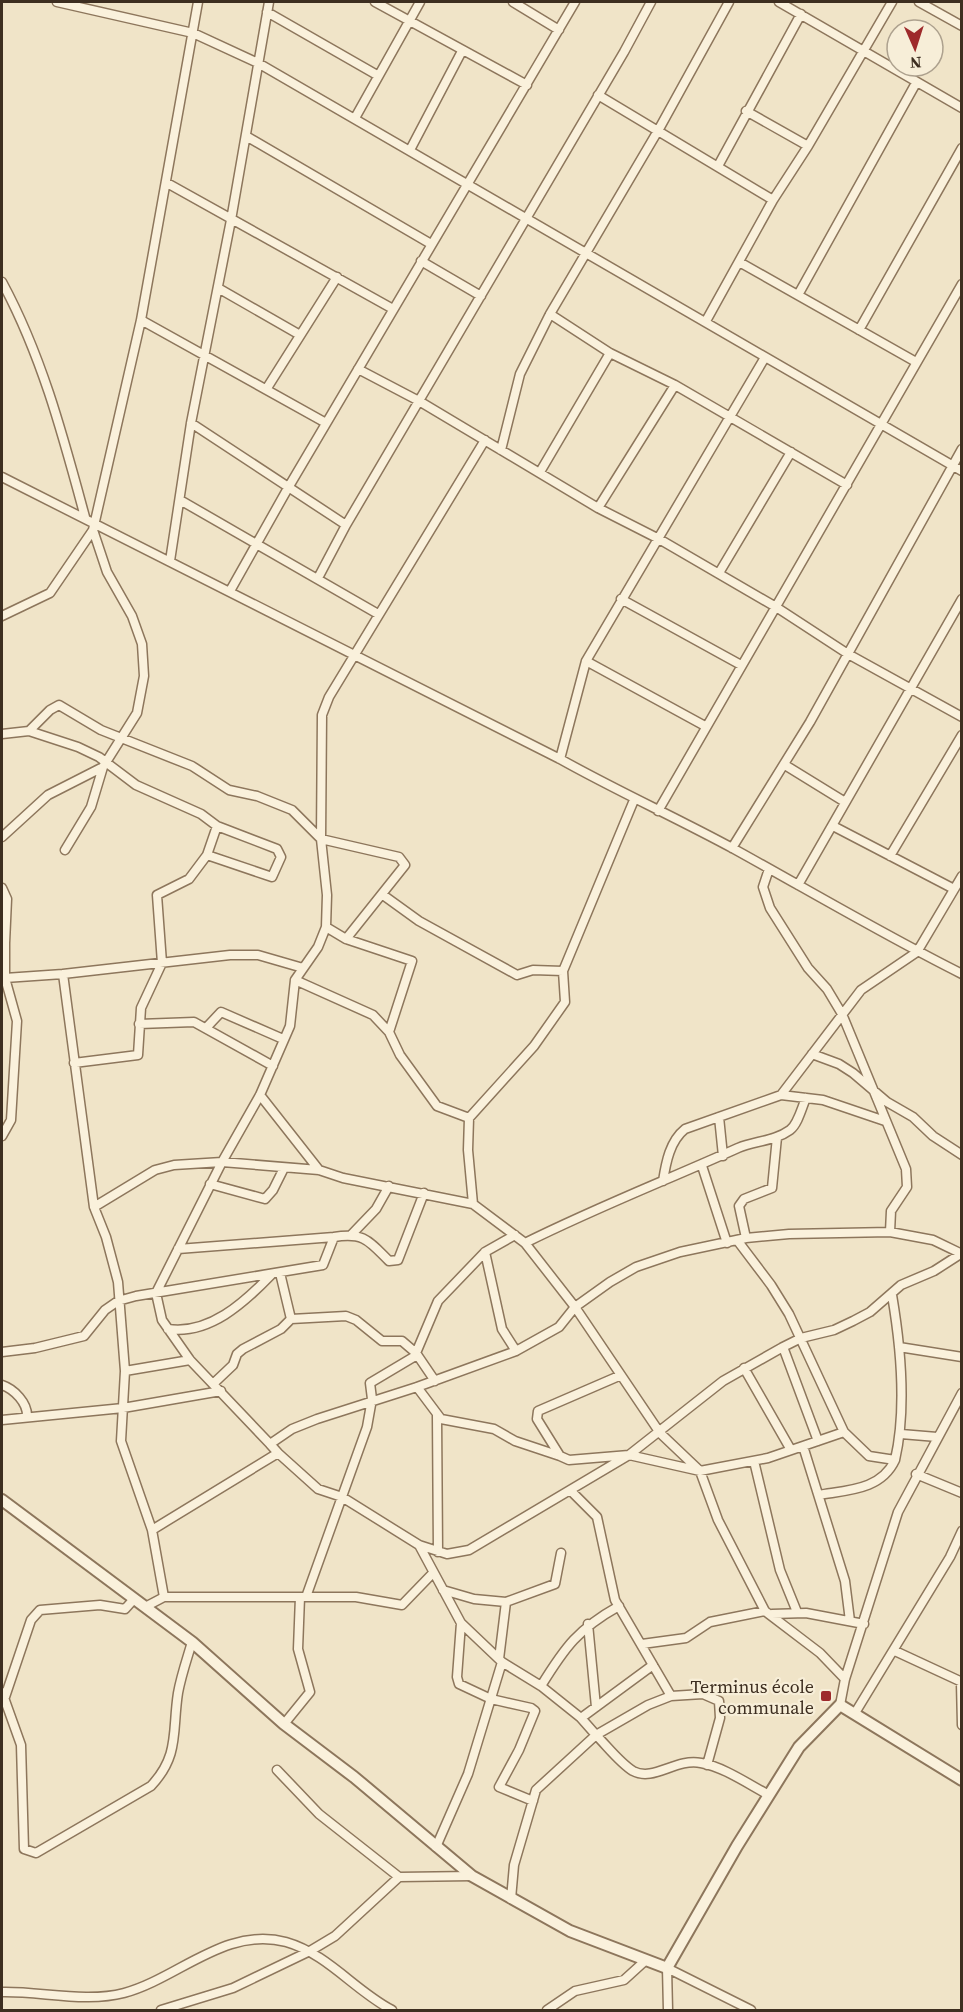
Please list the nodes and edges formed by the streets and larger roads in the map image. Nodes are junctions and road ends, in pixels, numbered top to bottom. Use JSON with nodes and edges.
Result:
{"nodes":[{"id":1,"x":57,"y":2,"type":"edge"},
{"id":2,"x":198,"y":2,"type":"edge"},
{"id":3,"x":269,"y":2,"type":"edge"},
{"id":4,"x":375,"y":2,"type":"edge"},
{"id":5,"x":420,"y":2,"type":"edge"},
{"id":6,"x":513,"y":2,"type":"edge"},
{"id":7,"x":575,"y":2,"type":"edge"},
{"id":8,"x":648,"y":2,"type":"edge"},
{"id":9,"x":728,"y":2,"type":"edge"},
{"id":10,"x":779,"y":2,"type":"edge"},
{"id":11,"x":892,"y":2,"type":"edge"},
{"id":12,"x":919,"y":2,"type":"edge"},
{"id":13,"x":267,"y":12,"type":"junction"},
{"id":14,"x":801,"y":14,"type":"junction"},
{"id":15,"x":409,"y":22,"type":"junction"},
{"id":16,"x":962,"y":26,"type":"edge"},
{"id":17,"x":559,"y":30,"type":"junction"},
{"id":18,"x":193,"y":33,"type":"junction"},
{"id":19,"x":864,"y":50,"type":"junction"},
{"id":20,"x":462,"y":51,"type":"junction"},
{"id":21,"x":258,"y":63,"type":"junction"},
{"id":22,"x":376,"y":75,"type":"junction"},
{"id":23,"x":916,"y":83,"type":"junction"},
{"id":24,"x":526,"y":85,"type":"junction"},
{"id":25,"x":598,"y":95,"type":"junction"},
{"id":26,"x":962,"y":108,"type":"edge"},
{"id":27,"x":746,"y":111,"type":"junction"},
{"id":28,"x":355,"y":118,"type":"junction"},
{"id":29,"x":659,"y":129,"type":"junction"},
{"id":30,"x":246,"y":136,"type":"junction"},
{"id":31,"x":808,"y":146,"type":"junction"},
{"id":32,"x":962,"y":148,"type":"edge"},
{"id":33,"x":410,"y":150,"type":"junction"},
{"id":34,"x":718,"y":166,"type":"junction"},
{"id":35,"x":167,"y":183,"type":"junction"},
{"id":36,"x":467,"y":183,"type":"junction"},
{"id":37,"x":773,"y":200,"type":"junction"},
{"id":38,"x":527,"y":217,"type":"junction"},
{"id":39,"x":231,"y":220,"type":"junction"},
{"id":40,"x":431,"y":244,"type":"junction"},
{"id":41,"x":587,"y":252,"type":"junction"},
{"id":42,"x":421,"y":261,"type":"junction"},
{"id":43,"x":741,"y":263,"type":"junction"},
{"id":44,"x":337,"y":278,"type":"junction"},
{"id":45,"x":2,"y":282,"type":"edge"},
{"id":46,"x":962,"y":285,"type":"edge"},
{"id":47,"x":218,"y":288,"type":"junction"},
{"id":48,"x":798,"y":295,"type":"junction"},
{"id":49,"x":481,"y":296,"type":"junction"},
{"id":50,"x":393,"y":309,"type":"junction"},
{"id":51,"x":550,"y":314,"type":"junction"},
{"id":52,"x":141,"y":320,"type":"junction"},
{"id":53,"x":706,"y":321,"type":"junction"},
{"id":54,"x":859,"y":330,"type":"junction"},
{"id":55,"x":300,"y":335,"type":"junction"},
{"id":56,"x":610,"y":353,"type":"junction"},
{"id":57,"x":205,"y":356,"type":"junction"},
{"id":58,"x":764,"y":359,"type":"junction"},
{"id":59,"x":916,"y":362,"type":"junction"},
{"id":60,"x":358,"y":369,"type":"junction"},
{"id":61,"x":675,"y":385,"type":"junction"},
{"id":62,"x":267,"y":388,"type":"junction"},
{"id":63,"x":419,"y":401,"type":"junction"},
{"id":64,"x":730,"y":417,"type":"junction"},
{"id":65,"x":191,"y":423,"type":"junction"},
{"id":66,"x":326,"y":423,"type":"junction"},
{"id":67,"x":882,"y":424,"type":"junction"},
{"id":68,"x":485,"y":440,"type":"junction"},
{"id":69,"x":962,"y":449,"type":"edge"},
{"id":70,"x":501,"y":450,"type":"junction"},
{"id":71,"x":791,"y":452,"type":"junction"},
{"id":72,"x":952,"y":466,"type":"junction"},
{"id":73,"x":962,"y":471,"type":"edge"},
{"id":74,"x":540,"y":472,"type":"junction"},
{"id":75,"x":2,"y":477,"type":"edge"},
{"id":76,"x":847,"y":485,"type":"junction"},
{"id":77,"x":288,"y":488,"type":"junction"},
{"id":78,"x":180,"y":500,"type":"junction"},
{"id":79,"x":598,"y":508,"type":"junction"},
{"id":80,"x":85,"y":517,"type":"junction"},
{"id":81,"x":346,"y":525,"type":"junction"},
{"id":82,"x":94,"y":526,"type":"junction"},
{"id":83,"x":659,"y":539,"type":"junction"},
{"id":84,"x":257,"y":542,"type":"junction"},
{"id":85,"x":170,"y":561,"type":"junction"},
{"id":86,"x":719,"y":573,"type":"junction"},
{"id":87,"x":318,"y":578,"type":"junction"},
{"id":88,"x":230,"y":591,"type":"junction"},
{"id":89,"x":962,"y":598,"type":"edge"},
{"id":90,"x":621,"y":599,"type":"junction"},
{"id":91,"x":776,"y":607,"type":"junction"},
{"id":92,"x":378,"y":614,"type":"junction"},
{"id":93,"x":2,"y":616,"type":"edge"},
{"id":94,"x":848,"y":654,"type":"junction"},
{"id":95,"x":355,"y":656,"type":"junction"},
{"id":96,"x":586,"y":661,"type":"junction"},
{"id":97,"x":741,"y":665,"type":"junction"},
{"id":98,"x":911,"y":689,"type":"junction"},
{"id":99,"x":962,"y":717,"type":"edge"},
{"id":100,"x":705,"y":726,"type":"junction"},
{"id":101,"x":29,"y":731,"type":"junction"},
{"id":102,"x":2,"y":734,"type":"edge"},
{"id":103,"x":962,"y":735,"type":"edge"},
{"id":104,"x":121,"y":738,"type":"junction"},
{"id":105,"x":560,"y":759,"type":"junction"},
{"id":106,"x":105,"y":765,"type":"junction"},
{"id":107,"x":785,"y":765,"type":"junction"},
{"id":108,"x":634,"y":800,"type":"junction"},
{"id":109,"x":845,"y":802,"type":"junction"},
{"id":110,"x":658,"y":811,"type":"junction"},
{"id":111,"x":217,"y":826,"type":"junction"},
{"id":112,"x":833,"y":826,"type":"junction"},
{"id":113,"x":2,"y":837,"type":"edge"},
{"id":114,"x":321,"y":839,"type":"junction"},
{"id":115,"x":732,"y":848,"type":"junction"},
{"id":116,"x":64,"y":850,"type":"dead end"},
{"id":117,"x":207,"y":855,"type":"junction"},
{"id":118,"x":890,"y":856,"type":"junction"},
{"id":119,"x":768,"y":869,"type":"junction"},
{"id":120,"x":962,"y":876,"type":"edge"},
{"id":121,"x":798,"y":885,"type":"junction"},
{"id":122,"x":2,"y":888,"type":"edge"},
{"id":123,"x":954,"y":889,"type":"junction"},
{"id":124,"x":383,"y":895,"type":"junction"},
{"id":125,"x":5,"y":910,"type":"edge"},
{"id":126,"x":326,"y":927,"type":"junction"},
{"id":127,"x":346,"y":939,"type":"junction"},
{"id":128,"x":3,"y":942,"type":"edge"},
{"id":129,"x":917,"y":952,"type":"junction"},
{"id":130,"x":162,"y":963,"type":"junction"},
{"id":131,"x":303,"y":968,"type":"junction"},
{"id":132,"x":563,"y":971,"type":"junction"},
{"id":133,"x":63,"y":974,"type":"junction"},
{"id":134,"x":962,"y":974,"type":"edge"},
{"id":135,"x":6,"y":978,"type":"junction"},
{"id":136,"x":295,"y":980,"type":"junction"},
{"id":137,"x":842,"y":1014,"type":"junction"},
{"id":138,"x":139,"y":1024,"type":"junction"},
{"id":139,"x":206,"y":1028,"type":"junction"},
{"id":140,"x":389,"y":1032,"type":"junction"},
{"id":141,"x":284,"y":1039,"type":"junction"},
{"id":142,"x":812,"y":1054,"type":"junction"},
{"id":143,"x":74,"y":1063,"type":"junction"},
{"id":144,"x":273,"y":1066,"type":"junction"},
{"id":145,"x":874,"y":1091,"type":"junction"},
{"id":146,"x":260,"y":1095,"type":"junction"},
{"id":147,"x":781,"y":1095,"type":"junction"},
{"id":148,"x":806,"y":1098,"type":"junction"},
{"id":149,"x":719,"y":1117,"type":"junction"},
{"id":150,"x":469,"y":1118,"type":"junction"},
{"id":151,"x":885,"y":1121,"type":"junction"},
{"id":152,"x":2,"y":1136,"type":"edge"},
{"id":153,"x":777,"y":1137,"type":"junction"},
{"id":154,"x":962,"y":1155,"type":"edge"},
{"id":155,"x":723,"y":1156,"type":"junction"},
{"id":156,"x":222,"y":1162,"type":"junction"},
{"id":157,"x":702,"y":1166,"type":"junction"},
{"id":158,"x":284,"y":1168,"type":"junction"},
{"id":159,"x":319,"y":1170,"type":"junction"},
{"id":160,"x":663,"y":1180,"type":"junction"},
{"id":161,"x":210,"y":1184,"type":"junction"},
{"id":162,"x":389,"y":1186,"type":"junction"},
{"id":163,"x":424,"y":1193,"type":"junction"},
{"id":164,"x":473,"y":1204,"type":"junction"},
{"id":165,"x":94,"y":1208,"type":"junction"},
{"id":166,"x":890,"y":1232,"type":"junction"},
{"id":167,"x":352,"y":1234,"type":"junction"},
{"id":168,"x":515,"y":1235,"type":"junction"},
{"id":169,"x":334,"y":1237,"type":"junction"},
{"id":170,"x":742,"y":1239,"type":"junction"},
{"id":171,"x":525,"y":1243,"type":"junction"},
{"id":172,"x":728,"y":1243,"type":"junction"},
{"id":173,"x":178,"y":1249,"type":"junction"},
{"id":174,"x":485,"y":1252,"type":"junction"},
{"id":175,"x":961,"y":1254,"type":"edge"},
{"id":176,"x":275,"y":1274,"type":"junction"},
{"id":177,"x":156,"y":1293,"type":"junction"},
{"id":178,"x":892,"y":1295,"type":"junction"},
{"id":179,"x":118,"y":1301,"type":"junction"},
{"id":180,"x":574,"y":1307,"type":"junction"},
{"id":181,"x":291,"y":1319,"type":"junction"},
{"id":182,"x":168,"y":1329,"type":"junction"},
{"id":183,"x":801,"y":1338,"type":"junction"},
{"id":184,"x":783,"y":1347,"type":"junction"},
{"id":185,"x":899,"y":1347,"type":"junction"},
{"id":186,"x":516,"y":1351,"type":"junction"},
{"id":187,"x":2,"y":1352,"type":"edge"},
{"id":188,"x":417,"y":1354,"type":"junction"},
{"id":189,"x":962,"y":1357,"type":"edge"},
{"id":190,"x":190,"y":1360,"type":"junction"},
{"id":191,"x":744,"y":1368,"type":"junction"},
{"id":192,"x":125,"y":1371,"type":"junction"},
{"id":193,"x":619,"y":1376,"type":"junction"},
{"id":194,"x":435,"y":1381,"type":"junction"},
{"id":195,"x":214,"y":1383,"type":"junction"},
{"id":196,"x":2,"y":1384,"type":"edge"},
{"id":197,"x":417,"y":1387,"type":"junction"},
{"id":198,"x":221,"y":1391,"type":"junction"},
{"id":199,"x":962,"y":1393,"type":"edge"},
{"id":200,"x":372,"y":1399,"type":"junction"},
{"id":201,"x":123,"y":1408,"type":"junction"},
{"id":202,"x":436,"y":1416,"type":"junction"},
{"id":203,"x":27,"y":1417,"type":"junction"},
{"id":204,"x":2,"y":1420,"type":"edge"},
{"id":205,"x":844,"y":1432,"type":"junction"},
{"id":206,"x":660,"y":1433,"type":"junction"},
{"id":207,"x":901,"y":1434,"type":"junction"},
{"id":208,"x":937,"y":1437,"type":"junction"},
{"id":209,"x":818,"y":1441,"type":"junction"},
{"id":210,"x":270,"y":1444,"type":"junction"},
{"id":211,"x":803,"y":1446,"type":"junction"},
{"id":212,"x":791,"y":1450,"type":"junction"},
{"id":213,"x":278,"y":1453,"type":"junction"},
{"id":214,"x":629,"y":1455,"type":"junction"},
{"id":215,"x":560,"y":1456,"type":"junction"},
{"id":216,"x":896,"y":1460,"type":"junction"},
{"id":217,"x":754,"y":1461,"type":"junction"},
{"id":218,"x":700,"y":1471,"type":"junction"},
{"id":219,"x":916,"y":1474,"type":"junction"},
{"id":220,"x":571,"y":1491,"type":"junction"},
{"id":221,"x":962,"y":1493,"type":"edge"},
{"id":222,"x":819,"y":1496,"type":"junction"},
{"id":223,"x":342,"y":1497,"type":"junction"},
{"id":224,"x":2,"y":1500,"type":"edge"},
{"id":225,"x":152,"y":1530,"type":"junction"},
{"id":226,"x":962,"y":1531,"type":"edge"},
{"id":227,"x":419,"y":1545,"type":"junction"},
{"id":228,"x":438,"y":1552,"type":"junction"},
{"id":229,"x":561,"y":1553,"type":"dead end"},
{"id":230,"x":432,"y":1574,"type":"junction"},
{"id":231,"x":443,"y":1590,"type":"junction"},
{"id":232,"x":164,"y":1597,"type":"junction"},
{"id":233,"x":303,"y":1597,"type":"junction"},
{"id":234,"x":134,"y":1599,"type":"junction"},
{"id":235,"x":506,"y":1602,"type":"junction"},
{"id":236,"x":619,"y":1606,"type":"junction"},
{"id":237,"x":145,"y":1607,"type":"junction"},
{"id":238,"x":769,"y":1612,"type":"junction"},
{"id":239,"x":797,"y":1612,"type":"junction"},
{"id":240,"x":850,"y":1621,"type":"junction"},
{"id":241,"x":461,"y":1623,"type":"junction"},
{"id":242,"x":588,"y":1624,"type":"junction"},
{"id":243,"x":864,"y":1624,"type":"junction"},
{"id":244,"x":192,"y":1642,"type":"junction"},
{"id":245,"x":642,"y":1644,"type":"junction"},
{"id":246,"x":895,"y":1651,"type":"junction"},
{"id":247,"x":500,"y":1660,"type":"junction"},
{"id":248,"x":653,"y":1665,"type":"junction"},
{"id":249,"x":845,"y":1679,"type":"junction"},
{"id":250,"x":961,"y":1682,"type":"edge"},
{"id":251,"x":541,"y":1686,"type":"junction"},
{"id":252,"x":3,"y":1695,"type":"edge"},
{"id":253,"x":671,"y":1696,"type":"junction"},
{"id":254,"x":491,"y":1699,"type":"junction"},
{"id":255,"x":840,"y":1705,"type":"junction"},
{"id":256,"x":596,"y":1707,"type":"junction"},
{"id":257,"x":855,"y":1713,"type":"junction"},
{"id":258,"x":581,"y":1718,"type":"junction"},
{"id":259,"x":284,"y":1724,"type":"junction"},
{"id":260,"x":962,"y":1725,"type":"edge"},
{"id":261,"x":596,"y":1735,"type":"junction"},
{"id":262,"x":707,"y":1765,"type":"junction"},
{"id":263,"x":277,"y":1770,"type":"dead end"},
{"id":264,"x":962,"y":1780,"type":"edge"},
{"id":265,"x":769,"y":1795,"type":"junction"},
{"id":266,"x":533,"y":1801,"type":"junction"},
{"id":267,"x":436,"y":1847,"type":"junction"},
{"id":268,"x":472,"y":1876,"type":"junction"},
{"id":269,"x":399,"y":1877,"type":"junction"},
{"id":270,"x":511,"y":1899,"type":"junction"},
{"id":271,"x":310,"y":1951,"type":"junction"},
{"id":272,"x":646,"y":1960,"type":"junction"},
{"id":273,"x":667,"y":1968,"type":"junction"},
{"id":274,"x":2,"y":1992,"type":"edge"},
{"id":275,"x":161,"y":2010,"type":"edge"},
{"id":276,"x":392,"y":2010,"type":"edge"},
{"id":277,"x":547,"y":2010,"type":"edge"},
{"id":278,"x":668,"y":2010,"type":"edge"},
{"id":279,"x":751,"y":2010,"type":"edge"}],
"edges":[{"from":1,"to":18,"type":"street"},
{"from":2,"to":18,"type":"street"},
{"from":3,"to":13,"type":"street"},
{"from":4,"to":15,"type":"street"},
{"from":5,"to":15,"type":"street"},
{"from":6,"to":17,"type":"street"},
{"from":7,"to":17,"type":"street"},
{"from":8,"to":25,"type":"street"},
{"from":9,"to":29,"type":"street"},
{"from":10,"to":14,"type":"street"},
{"from":11,"to":19,"type":"street"},
{"from":12,"to":16,"type":"street"},
{"from":13,"to":21,"type":"street"},
{"from":13,"to":22,"type":"street"},
{"from":14,"to":19,"type":"street"},
{"from":14,"to":27,"type":"street"},
{"from":15,"to":20,"type":"street"},
{"from":15,"to":22,"type":"street"},
{"from":17,"to":24,"type":"street"},
{"from":18,"to":21,"type":"street"},
{"from":18,"to":35,"type":"street"},
{"from":19,"to":23,"type":"street"},
{"from":19,"to":31,"type":"street"},
{"from":20,"to":24,"type":"street"},
{"from":20,"to":33,"type":"street"},
{"from":21,"to":28,"type":"street"},
{"from":21,"to":30,"type":"street"},
{"from":22,"to":28,"type":"street"},
{"from":23,"to":26,"type":"street"},
{"from":23,"to":48,"type":"street"},
{"from":24,"to":36,"type":"street"},
{"from":25,"to":29,"type":"street"},
{"from":25,"to":38,"type":"street"},
{"from":27,"to":31,"type":"street"},
{"from":27,"to":34,"type":"street"},
{"from":28,"to":33,"type":"street"},
{"from":29,"to":34,"type":"street"},
{"from":29,"to":41,"type":"street"},
{"from":30,"to":39,"type":"street"},
{"from":30,"to":40,"type":"street"},
{"from":31,"to":37,"type":"street"},
{"from":32,"to":54,"type":"street"},
{"from":33,"to":36,"type":"street"},
{"from":34,"to":37,"type":"street"},
{"from":35,"to":39,"type":"street"},
{"from":35,"to":52,"type":"street"},
{"from":36,"to":38,"type":"street"},
{"from":36,"to":40,"type":"street"},
{"from":37,"to":43,"type":"street"},
{"from":38,"to":41,"type":"street"},
{"from":38,"to":49,"type":"street"},
{"from":39,"to":44,"type":"street"},
{"from":39,"to":47,"type":"street"},
{"from":40,"to":42,"type":"street"},
{"from":41,"to":51,"type":"street"},
{"from":41,"to":53,"type":"street"},
{"from":42,"to":49,"type":"street"},
{"from":42,"to":50,"type":"street"},
{"from":43,"to":48,"type":"street"},
{"from":43,"to":53,"type":"street"},
{"from":44,"to":50,"type":"street"},
{"from":44,"to":55,"type":"street"},
{"from":45,"to":80,"type":"street"},
{"from":46,"to":59,"type":"street"},
{"from":47,"to":55,"type":"street"},
{"from":47,"to":57,"type":"street"},
{"from":48,"to":54,"type":"street"},
{"from":49,"to":63,"type":"street"},
{"from":50,"to":60,"type":"street"},
{"from":51,"to":56,"type":"street"},
{"from":51,"to":70,"type":"street"},
{"from":52,"to":57,"type":"street"},
{"from":52,"to":82,"type":"street"},
{"from":53,"to":58,"type":"street"},
{"from":54,"to":59,"type":"street"},
{"from":55,"to":62,"type":"street"},
{"from":56,"to":61,"type":"street"},
{"from":56,"to":74,"type":"street"},
{"from":57,"to":62,"type":"street"},
{"from":57,"to":65,"type":"street"},
{"from":58,"to":64,"type":"street"},
{"from":58,"to":67,"type":"street"},
{"from":59,"to":67,"type":"street"},
{"from":60,"to":63,"type":"street"},
{"from":60,"to":66,"type":"street"},
{"from":61,"to":64,"type":"street"},
{"from":61,"to":79,"type":"street"},
{"from":62,"to":66,"type":"street"},
{"from":63,"to":68,"type":"street"},
{"from":63,"to":81,"type":"street"},
{"from":64,"to":71,"type":"street"},
{"from":64,"to":83,"type":"street"},
{"from":65,"to":77,"type":"street"},
{"from":65,"to":78,"type":"street"},
{"from":66,"to":77,"type":"street"},
{"from":67,"to":72,"type":"street"},
{"from":67,"to":76,"type":"street"},
{"from":68,"to":70,"type":"street"},
{"from":68,"to":92,"type":"street"},
{"from":69,"to":72,"type":"street"},
{"from":70,"to":74,"type":"street"},
{"from":71,"to":76,"type":"street"},
{"from":71,"to":86,"type":"street"},
{"from":72,"to":73,"type":"street"},
{"from":72,"to":94,"type":"street"},
{"from":74,"to":79,"type":"street"},
{"from":75,"to":80,"type":"street"},
{"from":76,"to":91,"type":"street"},
{"from":77,"to":81,"type":"street"},
{"from":77,"to":84,"type":"street"},
{"from":78,"to":84,"type":"street"},
{"from":78,"to":85,"type":"street"},
{"from":79,"to":83,"type":"street"},
{"from":80,"to":82,"type":"street"},
{"from":81,"to":87,"type":"street"},
{"from":82,"to":85,"type":"street"},
{"from":82,"to":93,"type":"street"},
{"from":82,"to":104,"type":"street"},
{"from":83,"to":86,"type":"street"},
{"from":83,"to":90,"type":"street"},
{"from":84,"to":87,"type":"street"},
{"from":84,"to":88,"type":"street"},
{"from":85,"to":88,"type":"street"},
{"from":86,"to":91,"type":"street"},
{"from":87,"to":92,"type":"street"},
{"from":88,"to":95,"type":"street"},
{"from":89,"to":98,"type":"street"},
{"from":90,"to":96,"type":"street"},
{"from":90,"to":97,"type":"street"},
{"from":91,"to":94,"type":"street"},
{"from":91,"to":97,"type":"street"},
{"from":92,"to":95,"type":"street"},
{"from":94,"to":98,"type":"street"},
{"from":94,"to":107,"type":"street"},
{"from":95,"to":105,"type":"street"},
{"from":95,"to":114,"type":"street"},
{"from":96,"to":100,"type":"street"},
{"from":96,"to":105,"type":"street"},
{"from":97,"to":100,"type":"street"},
{"from":98,"to":99,"type":"street"},
{"from":98,"to":109,"type":"street"},
{"from":100,"to":110,"type":"street"},
{"from":101,"to":102,"type":"street"},
{"from":101,"to":104,"type":"street"},
{"from":101,"to":106,"type":"street"},
{"from":103,"to":118,"type":"street"},
{"from":104,"to":106,"type":"street"},
{"from":104,"to":114,"type":"street"},
{"from":105,"to":108,"type":"street"},
{"from":106,"to":111,"type":"street"},
{"from":106,"to":113,"type":"street"},
{"from":106,"to":116,"type":"street"},
{"from":107,"to":109,"type":"street"},
{"from":107,"to":115,"type":"street"},
{"from":108,"to":110,"type":"street"},
{"from":108,"to":132,"type":"street"},
{"from":109,"to":112,"type":"street"},
{"from":110,"to":115,"type":"street"},
{"from":111,"to":117,"type":"street"},
{"from":111,"to":117,"type":"street"},
{"from":112,"to":118,"type":"street"},
{"from":112,"to":121,"type":"street"},
{"from":114,"to":124,"type":"street"},
{"from":114,"to":126,"type":"street"},
{"from":115,"to":119,"type":"street"},
{"from":117,"to":130,"type":"street"},
{"from":118,"to":123,"type":"street"},
{"from":119,"to":121,"type":"street"},
{"from":119,"to":137,"type":"street"},
{"from":120,"to":123,"type":"street"},
{"from":121,"to":129,"type":"street"},
{"from":122,"to":125,"type":"street"},
{"from":123,"to":129,"type":"street"},
{"from":124,"to":127,"type":"street"},
{"from":124,"to":132,"type":"street"},
{"from":125,"to":128,"type":"street"},
{"from":126,"to":127,"type":"street"},
{"from":126,"to":131,"type":"street"},
{"from":127,"to":140,"type":"street"},
{"from":128,"to":135,"type":"street"},
{"from":129,"to":134,"type":"street"},
{"from":129,"to":137,"type":"street"},
{"from":130,"to":131,"type":"street"},
{"from":130,"to":133,"type":"street"},
{"from":130,"to":138,"type":"street"},
{"from":131,"to":136,"type":"street"},
{"from":132,"to":150,"type":"street"},
{"from":133,"to":135,"type":"street"},
{"from":133,"to":143,"type":"street"},
{"from":135,"to":152,"type":"street"},
{"from":136,"to":140,"type":"street"},
{"from":136,"to":141,"type":"street"},
{"from":137,"to":142,"type":"street"},
{"from":137,"to":145,"type":"street"},
{"from":138,"to":139,"type":"street"},
{"from":138,"to":143,"type":"street"},
{"from":139,"to":141,"type":"street"},
{"from":139,"to":144,"type":"street"},
{"from":140,"to":150,"type":"street"},
{"from":141,"to":144,"type":"street"},
{"from":142,"to":145,"type":"street"},
{"from":142,"to":147,"type":"street"},
{"from":143,"to":165,"type":"street"},
{"from":144,"to":146,"type":"street"},
{"from":145,"to":151,"type":"street"},
{"from":145,"to":154,"type":"street"},
{"from":146,"to":156,"type":"street"},
{"from":146,"to":159,"type":"street"},
{"from":147,"to":148,"type":"street"},
{"from":147,"to":149,"type":"street"},
{"from":148,"to":151,"type":"street"},
{"from":148,"to":153,"type":"street"},
{"from":149,"to":155,"type":"street"},
{"from":149,"to":160,"type":"street"},
{"from":150,"to":164,"type":"street"},
{"from":151,"to":166,"type":"street"},
{"from":153,"to":155,"type":"street"},
{"from":153,"to":170,"type":"street"},
{"from":155,"to":157,"type":"street"},
{"from":156,"to":158,"type":"street"},
{"from":156,"to":161,"type":"street"},
{"from":156,"to":165,"type":"street"},
{"from":157,"to":160,"type":"street"},
{"from":157,"to":172,"type":"street"},
{"from":158,"to":159,"type":"street"},
{"from":158,"to":161,"type":"street"},
{"from":159,"to":162,"type":"street"},
{"from":160,"to":171,"type":"street"},
{"from":161,"to":173,"type":"street"},
{"from":162,"to":163,"type":"street"},
{"from":162,"to":167,"type":"street"},
{"from":163,"to":164,"type":"street"},
{"from":163,"to":167,"type":"street"},
{"from":164,"to":168,"type":"street"},
{"from":165,"to":179,"type":"street"},
{"from":166,"to":170,"type":"street"},
{"from":166,"to":175,"type":"street"},
{"from":167,"to":169,"type":"street"},
{"from":168,"to":171,"type":"street"},
{"from":168,"to":174,"type":"street"},
{"from":169,"to":173,"type":"street"},
{"from":169,"to":176,"type":"street"},
{"from":170,"to":172,"type":"street"},
{"from":170,"to":183,"type":"street"},
{"from":171,"to":180,"type":"street"},
{"from":172,"to":180,"type":"street"},
{"from":173,"to":177,"type":"street"},
{"from":174,"to":186,"type":"street"},
{"from":174,"to":188,"type":"street"},
{"from":175,"to":178,"type":"street"},
{"from":176,"to":177,"type":"street"},
{"from":176,"to":181,"type":"street"},
{"from":176,"to":182,"type":"street"},
{"from":177,"to":179,"type":"street"},
{"from":177,"to":182,"type":"street"},
{"from":178,"to":183,"type":"street"},
{"from":178,"to":185,"type":"street"},
{"from":179,"to":187,"type":"street"},
{"from":179,"to":192,"type":"street"},
{"from":180,"to":186,"type":"street"},
{"from":180,"to":193,"type":"street"},
{"from":181,"to":188,"type":"street"},
{"from":181,"to":195,"type":"street"},
{"from":182,"to":190,"type":"street"},
{"from":183,"to":184,"type":"street"},
{"from":183,"to":205,"type":"street"},
{"from":184,"to":191,"type":"street"},
{"from":184,"to":209,"type":"street"},
{"from":185,"to":189,"type":"street"},
{"from":185,"to":207,"type":"street"},
{"from":186,"to":194,"type":"street"},
{"from":188,"to":194,"type":"street"},
{"from":188,"to":200,"type":"street"},
{"from":190,"to":192,"type":"street"},
{"from":190,"to":195,"type":"street"},
{"from":191,"to":206,"type":"street"},
{"from":191,"to":212,"type":"street"},
{"from":192,"to":201,"type":"street"},
{"from":193,"to":206,"type":"street"},
{"from":193,"to":215,"type":"street"},
{"from":194,"to":197,"type":"street"},
{"from":195,"to":198,"type":"street"},
{"from":196,"to":203,"type":"street"},
{"from":197,"to":200,"type":"street"},
{"from":197,"to":202,"type":"street"},
{"from":198,"to":201,"type":"street"},
{"from":198,"to":210,"type":"street"},
{"from":199,"to":208,"type":"street"},
{"from":200,"to":210,"type":"street"},
{"from":200,"to":223,"type":"street"},
{"from":201,"to":203,"type":"street"},
{"from":201,"to":225,"type":"street"},
{"from":202,"to":215,"type":"street"},
{"from":202,"to":228,"type":"street"},
{"from":203,"to":204,"type":"street"},
{"from":205,"to":209,"type":"street"},
{"from":205,"to":216,"type":"street"},
{"from":206,"to":214,"type":"street"},
{"from":206,"to":218,"type":"street"},
{"from":207,"to":208,"type":"street"},
{"from":207,"to":216,"type":"street"},
{"from":208,"to":219,"type":"street"},
{"from":209,"to":211,"type":"street"},
{"from":210,"to":213,"type":"street"},
{"from":211,"to":212,"type":"street"},
{"from":211,"to":222,"type":"street"},
{"from":212,"to":217,"type":"street"},
{"from":213,"to":223,"type":"street"},
{"from":213,"to":225,"type":"street"},
{"from":214,"to":215,"type":"street"},
{"from":214,"to":218,"type":"street"},
{"from":214,"to":220,"type":"street"},
{"from":216,"to":222,"type":"street"},
{"from":217,"to":218,"type":"street"},
{"from":217,"to":239,"type":"street"},
{"from":218,"to":238,"type":"street"},
{"from":219,"to":221,"type":"street"},
{"from":219,"to":243,"type":"street"},
{"from":220,"to":228,"type":"street"},
{"from":220,"to":236,"type":"street"},
{"from":222,"to":240,"type":"street"},
{"from":223,"to":227,"type":"street"},
{"from":223,"to":233,"type":"street"},
{"from":224,"to":234,"type":"street"},
{"from":225,"to":232,"type":"street"},
{"from":226,"to":246,"type":"street"},
{"from":227,"to":228,"type":"street"},
{"from":227,"to":230,"type":"street"},
{"from":229,"to":235,"type":"street"},
{"from":230,"to":231,"type":"street"},
{"from":230,"to":233,"type":"street"},
{"from":231,"to":235,"type":"street"},
{"from":231,"to":241,"type":"street"},
{"from":232,"to":233,"type":"street"},
{"from":232,"to":237,"type":"street"},
{"from":233,"to":259,"type":"street"},
{"from":234,"to":237,"type":"street"},
{"from":234,"to":252,"type":"street"},
{"from":235,"to":247,"type":"street"},
{"from":236,"to":242,"type":"street"},
{"from":236,"to":245,"type":"street"},
{"from":237,"to":244,"type":"street"},
{"from":238,"to":239,"type":"street"},
{"from":238,"to":245,"type":"street"},
{"from":238,"to":249,"type":"street"},
{"from":239,"to":240,"type":"street"},
{"from":240,"to":243,"type":"street"},
{"from":241,"to":247,"type":"street"},
{"from":241,"to":254,"type":"street"},
{"from":242,"to":251,"type":"street"},
{"from":242,"to":256,"type":"street"},
{"from":243,"to":249,"type":"street"},
{"from":244,"to":252,"type":"street"},
{"from":244,"to":259,"type":"street"},
{"from":245,"to":248,"type":"street"},
{"from":246,"to":250,"type":"street"},
{"from":246,"to":257,"type":"street"},
{"from":247,"to":251,"type":"street"},
{"from":247,"to":254,"type":"street"},
{"from":248,"to":253,"type":"street"},
{"from":248,"to":256,"type":"street"},
{"from":249,"to":255,"type":"street"},
{"from":250,"to":260,"type":"street"},
{"from":251,"to":258,"type":"street"},
{"from":253,"to":261,"type":"street"},
{"from":253,"to":262,"type":"street"},
{"from":254,"to":266,"type":"street"},
{"from":254,"to":267,"type":"street"},
{"from":255,"to":257,"type":"street"},
{"from":255,"to":265,"type":"street"},
{"from":256,"to":258,"type":"street"},
{"from":257,"to":264,"type":"street"},
{"from":258,"to":261,"type":"street"},
{"from":259,"to":267,"type":"street"},
{"from":261,"to":262,"type":"street"},
{"from":261,"to":266,"type":"street"},
{"from":262,"to":265,"type":"street"},
{"from":263,"to":269,"type":"street"},
{"from":265,"to":273,"type":"street"},
{"from":266,"to":270,"type":"street"},
{"from":267,"to":268,"type":"street"},
{"from":268,"to":269,"type":"street"},
{"from":268,"to":270,"type":"street"},
{"from":269,"to":271,"type":"street"},
{"from":270,"to":272,"type":"street"},
{"from":271,"to":274,"type":"street"},
{"from":271,"to":275,"type":"street"},
{"from":271,"to":276,"type":"street"},
{"from":272,"to":273,"type":"street"},
{"from":272,"to":277,"type":"street"},
{"from":273,"to":278,"type":"street"},
{"from":273,"to":279,"type":"street"}]}
